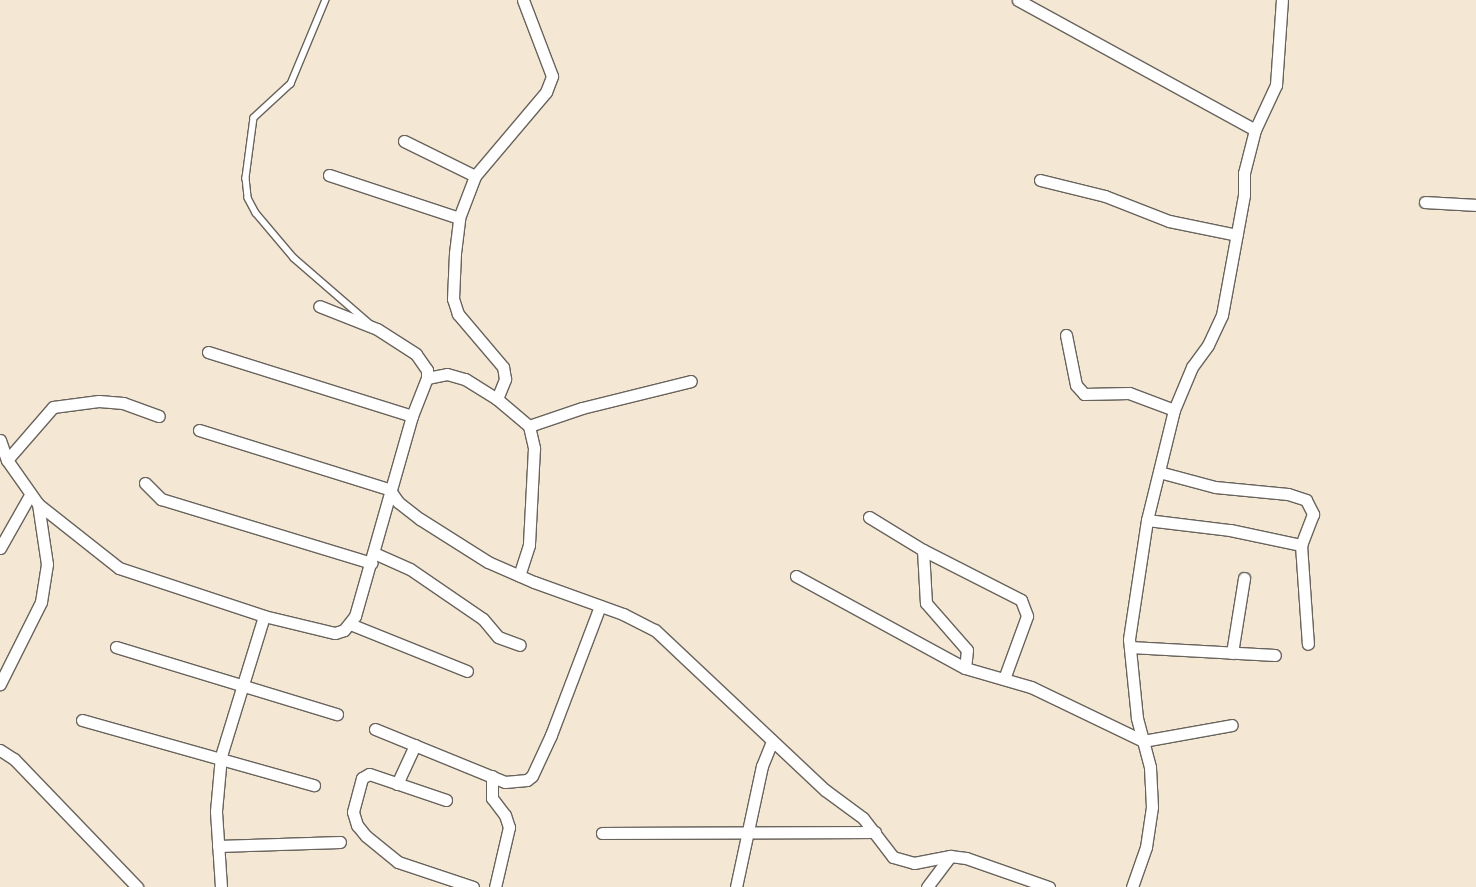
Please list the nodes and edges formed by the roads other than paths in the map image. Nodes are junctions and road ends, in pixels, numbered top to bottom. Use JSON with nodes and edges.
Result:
{"nodes":[{"id":1,"x":326,"y":0,"type":"edge"},
{"id":2,"x":523,"y":0,"type":"edge"},
{"id":3,"x":1018,"y":0,"type":"edge"},
{"id":4,"x":1282,"y":0,"type":"edge"},
{"id":5,"x":1255,"y":130,"type":"junction"},
{"id":6,"x":404,"y":141,"type":"dead end"},
{"id":7,"x":329,"y":175,"type":"dead end"},
{"id":8,"x":476,"y":176,"type":"junction"},
{"id":9,"x":1040,"y":180,"type":"dead end"},
{"id":10,"x":1425,"y":202,"type":"dead end"},
{"id":11,"x":1476,"y":205,"type":"edge"},
{"id":12,"x":459,"y":218,"type":"junction"},
{"id":13,"x":1237,"y":235,"type":"junction"},
{"id":14,"x":319,"y":306,"type":"dead end"},
{"id":15,"x":377,"y":329,"type":"junction"},
{"id":16,"x":1066,"y":335,"type":"dead end"},
{"id":17,"x":208,"y":352,"type":"dead end"},
{"id":18,"x":427,"y":378,"type":"junction"},
{"id":19,"x":691,"y":381,"type":"dead end"},
{"id":20,"x":497,"y":399,"type":"junction"},
{"id":21,"x":1174,"y":410,"type":"junction"},
{"id":22,"x":159,"y":416,"type":"dead end"},
{"id":23,"x":412,"y":416,"type":"junction"},
{"id":24,"x":529,"y":426,"type":"junction"},
{"id":25,"x":199,"y":430,"type":"dead end"},
{"id":26,"x":0,"y":440,"type":"edge"},
{"id":27,"x":7,"y":460,"type":"junction"},
{"id":28,"x":1159,"y":472,"type":"junction"},
{"id":29,"x":144,"y":483,"type":"dead end"},
{"id":30,"x":389,"y":489,"type":"junction"},
{"id":31,"x":30,"y":495,"type":"junction"},
{"id":32,"x":38,"y":504,"type":"junction"},
{"id":33,"x":869,"y":517,"type":"dead end"},
{"id":34,"x":1147,"y":520,"type":"junction"},
{"id":35,"x":1301,"y":544,"type":"junction"},
{"id":36,"x":0,"y":548,"type":"edge"},
{"id":37,"x":923,"y":550,"type":"junction"},
{"id":38,"x":373,"y":558,"type":"junction"},
{"id":39,"x":519,"y":575,"type":"junction"},
{"id":40,"x":796,"y":576,"type":"dead end"},
{"id":41,"x":1244,"y":578,"type":"dead end"},
{"id":42,"x":600,"y":606,"type":"junction"},
{"id":43,"x":264,"y":616,"type":"junction"},
{"id":44,"x":350,"y":624,"type":"junction"},
{"id":45,"x":1308,"y":644,"type":"dead end"},
{"id":46,"x":520,"y":645,"type":"dead end"},
{"id":47,"x":116,"y":647,"type":"dead end"},
{"id":48,"x":1130,"y":647,"type":"junction"},
{"id":49,"x":1232,"y":653,"type":"junction"},
{"id":50,"x":1275,"y":655,"type":"dead end"},
{"id":51,"x":965,"y":668,"type":"junction"},
{"id":52,"x":467,"y":671,"type":"dead end"},
{"id":53,"x":1004,"y":679,"type":"junction"},
{"id":54,"x":0,"y":684,"type":"edge"},
{"id":55,"x":243,"y":684,"type":"junction"},
{"id":56,"x":337,"y":714,"type":"dead end"},
{"id":57,"x":82,"y":720,"type":"dead end"},
{"id":58,"x":1232,"y":725,"type":"dead end"},
{"id":59,"x":375,"y":729,"type":"dead end"},
{"id":60,"x":772,"y":740,"type":"junction"},
{"id":61,"x":1143,"y":741,"type":"junction"},
{"id":62,"x":415,"y":745,"type":"junction"},
{"id":63,"x":0,"y":750,"type":"edge"},
{"id":64,"x":221,"y":756,"type":"junction"},
{"id":65,"x":492,"y":776,"type":"junction"},
{"id":66,"x":397,"y":784,"type":"junction"},
{"id":67,"x":314,"y":785,"type":"dead end"},
{"id":68,"x":446,"y":800,"type":"dead end"},
{"id":69,"x":747,"y":831,"type":"junction"},
{"id":70,"x":874,"y":832,"type":"junction"},
{"id":71,"x":602,"y":833,"type":"dead end"},
{"id":72,"x":340,"y":842,"type":"dead end"},
{"id":73,"x":218,"y":846,"type":"junction"},
{"id":74,"x":950,"y":856,"type":"junction"},
{"id":75,"x":137,"y":887,"type":"edge"},
{"id":76,"x":221,"y":887,"type":"edge"},
{"id":77,"x":473,"y":887,"type":"edge"},
{"id":78,"x":495,"y":887,"type":"edge"},
{"id":79,"x":736,"y":887,"type":"edge"},
{"id":80,"x":927,"y":887,"type":"edge"},
{"id":81,"x":1049,"y":887,"type":"edge"},
{"id":82,"x":1132,"y":887,"type":"edge"}],
"edges":[{"from":1,"to":15,"type":"lane"},
{"from":2,"to":8,"type":"street"},
{"from":3,"to":5,"type":"street"},
{"from":4,"to":5,"type":"street"},
{"from":5,"to":13,"type":"street"},
{"from":6,"to":8,"type":"street"},
{"from":7,"to":12,"type":"street"},
{"from":8,"to":12,"type":"street"},
{"from":9,"to":13,"type":"street"},
{"from":10,"to":11,"type":"street"},
{"from":12,"to":20,"type":"street"},
{"from":13,"to":21,"type":"street"},
{"from":14,"to":15,"type":"street"},
{"from":15,"to":18,"type":"street"},
{"from":16,"to":21,"type":"street"},
{"from":17,"to":23,"type":"street"},
{"from":18,"to":20,"type":"street"},
{"from":18,"to":23,"type":"street"},
{"from":19,"to":24,"type":"street"},
{"from":20,"to":24,"type":"street"},
{"from":21,"to":28,"type":"street"},
{"from":22,"to":27,"type":"street"},
{"from":23,"to":30,"type":"street"},
{"from":24,"to":39,"type":"street"},
{"from":25,"to":30,"type":"street"},
{"from":26,"to":27,"type":"street"},
{"from":27,"to":31,"type":"street"},
{"from":28,"to":34,"type":"street"},
{"from":28,"to":35,"type":"street"},
{"from":29,"to":38,"type":"street"},
{"from":30,"to":38,"type":"street"},
{"from":30,"to":39,"type":"street"},
{"from":31,"to":32,"type":"street"},
{"from":31,"to":36,"type":"street"},
{"from":32,"to":43,"type":"street"},
{"from":32,"to":54,"type":"street"},
{"from":33,"to":37,"type":"street"},
{"from":34,"to":35,"type":"street"},
{"from":34,"to":48,"type":"street"},
{"from":35,"to":45,"type":"street"},
{"from":37,"to":51,"type":"street"},
{"from":37,"to":53,"type":"street"},
{"from":38,"to":44,"type":"street"},
{"from":38,"to":46,"type":"street"},
{"from":39,"to":42,"type":"street"},
{"from":40,"to":51,"type":"street"},
{"from":41,"to":49,"type":"street"},
{"from":42,"to":60,"type":"street"},
{"from":42,"to":65,"type":"street"},
{"from":43,"to":44,"type":"street"},
{"from":43,"to":55,"type":"street"},
{"from":44,"to":52,"type":"street"},
{"from":47,"to":55,"type":"street"},
{"from":48,"to":49,"type":"street"},
{"from":48,"to":61,"type":"street"},
{"from":49,"to":50,"type":"street"},
{"from":51,"to":53,"type":"street"},
{"from":53,"to":61,"type":"street"},
{"from":55,"to":56,"type":"street"},
{"from":55,"to":64,"type":"street"},
{"from":57,"to":64,"type":"street"},
{"from":58,"to":61,"type":"street"},
{"from":59,"to":62,"type":"street"},
{"from":60,"to":69,"type":"street"},
{"from":60,"to":70,"type":"street"},
{"from":61,"to":82,"type":"street"},
{"from":62,"to":65,"type":"street"},
{"from":62,"to":66,"type":"street"},
{"from":63,"to":75,"type":"street"},
{"from":64,"to":67,"type":"street"},
{"from":64,"to":73,"type":"street"},
{"from":65,"to":78,"type":"street"},
{"from":66,"to":68,"type":"street"},
{"from":66,"to":77,"type":"street"},
{"from":69,"to":70,"type":"street"},
{"from":69,"to":71,"type":"street"},
{"from":69,"to":79,"type":"street"},
{"from":70,"to":74,"type":"street"},
{"from":72,"to":73,"type":"street"},
{"from":73,"to":76,"type":"street"},
{"from":74,"to":80,"type":"street"},
{"from":74,"to":81,"type":"street"}]}
